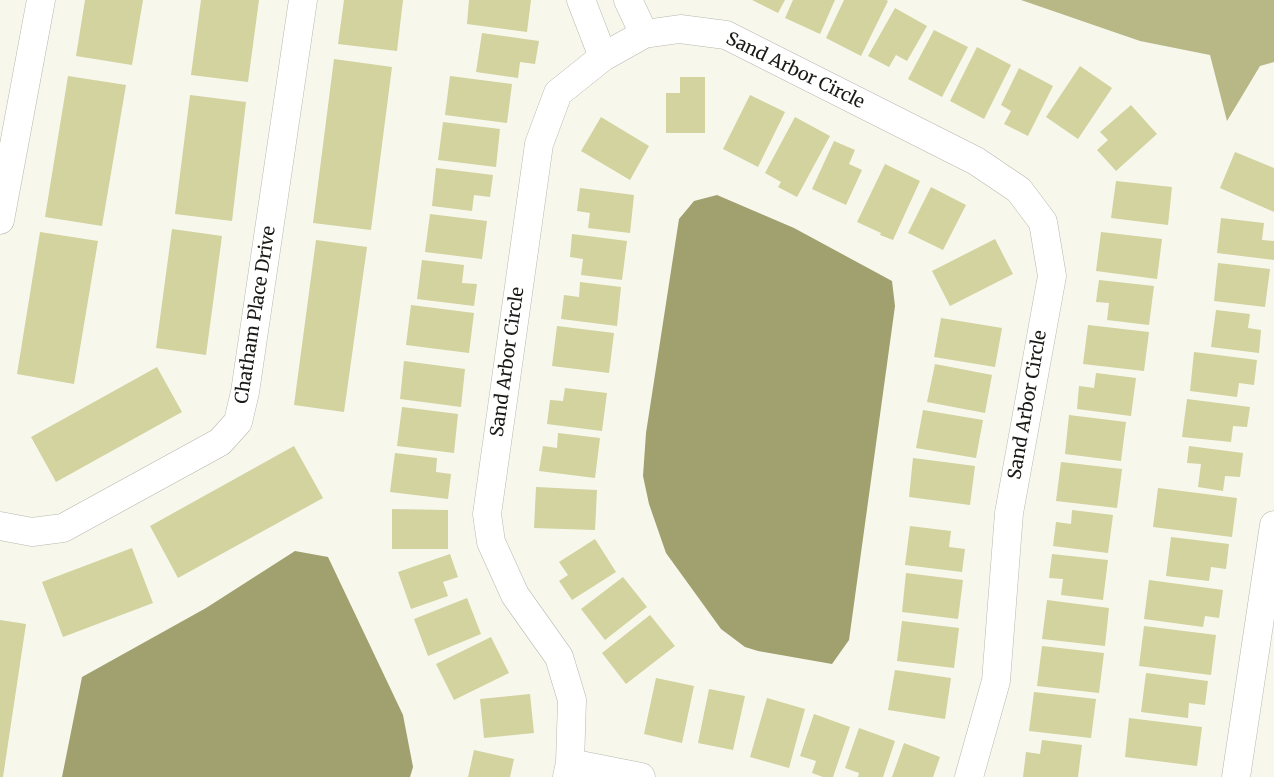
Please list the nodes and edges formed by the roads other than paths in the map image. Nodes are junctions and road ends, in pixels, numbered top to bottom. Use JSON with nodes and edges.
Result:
{"nodes":[{"id":1,"x":41,"y":0,"type":"edge"},
{"id":2,"x":303,"y":0,"type":"edge"},
{"id":3,"x":581,"y":0,"type":"edge"},
{"id":4,"x":628,"y":0,"type":"edge"},
{"id":5,"x":644,"y":34,"type":"junction"},
{"id":6,"x":603,"y":57,"type":"junction"},
{"id":7,"x":0,"y":220,"type":"edge"},
{"id":8,"x":1274,"y":525,"type":"edge"},
{"id":9,"x":0,"y":526,"type":"edge"},
{"id":10,"x":569,"y":770,"type":"edge"},
{"id":11,"x":641,"y":777,"type":"edge"},
{"id":12,"x":969,"y":777,"type":"edge"},
{"id":13,"x":1236,"y":777,"type":"edge"}],
"edges":[{"from":1,"to":7,"type":"street"},
{"from":2,"to":9,"type":"street","name":"Chatham Place Drive"},
{"from":3,"to":6,"type":"street"},
{"from":4,"to":5,"type":"street"},
{"from":5,"to":6,"type":"street","name":"Sand Arbor Circle"},
{"from":5,"to":12,"type":"street","name":"Sand Arbor Circle"},
{"from":6,"to":10,"type":"street","name":"Sand Arbor Circle"},
{"from":8,"to":13,"type":"street"},
{"from":10,"to":11,"type":"street"}]}
